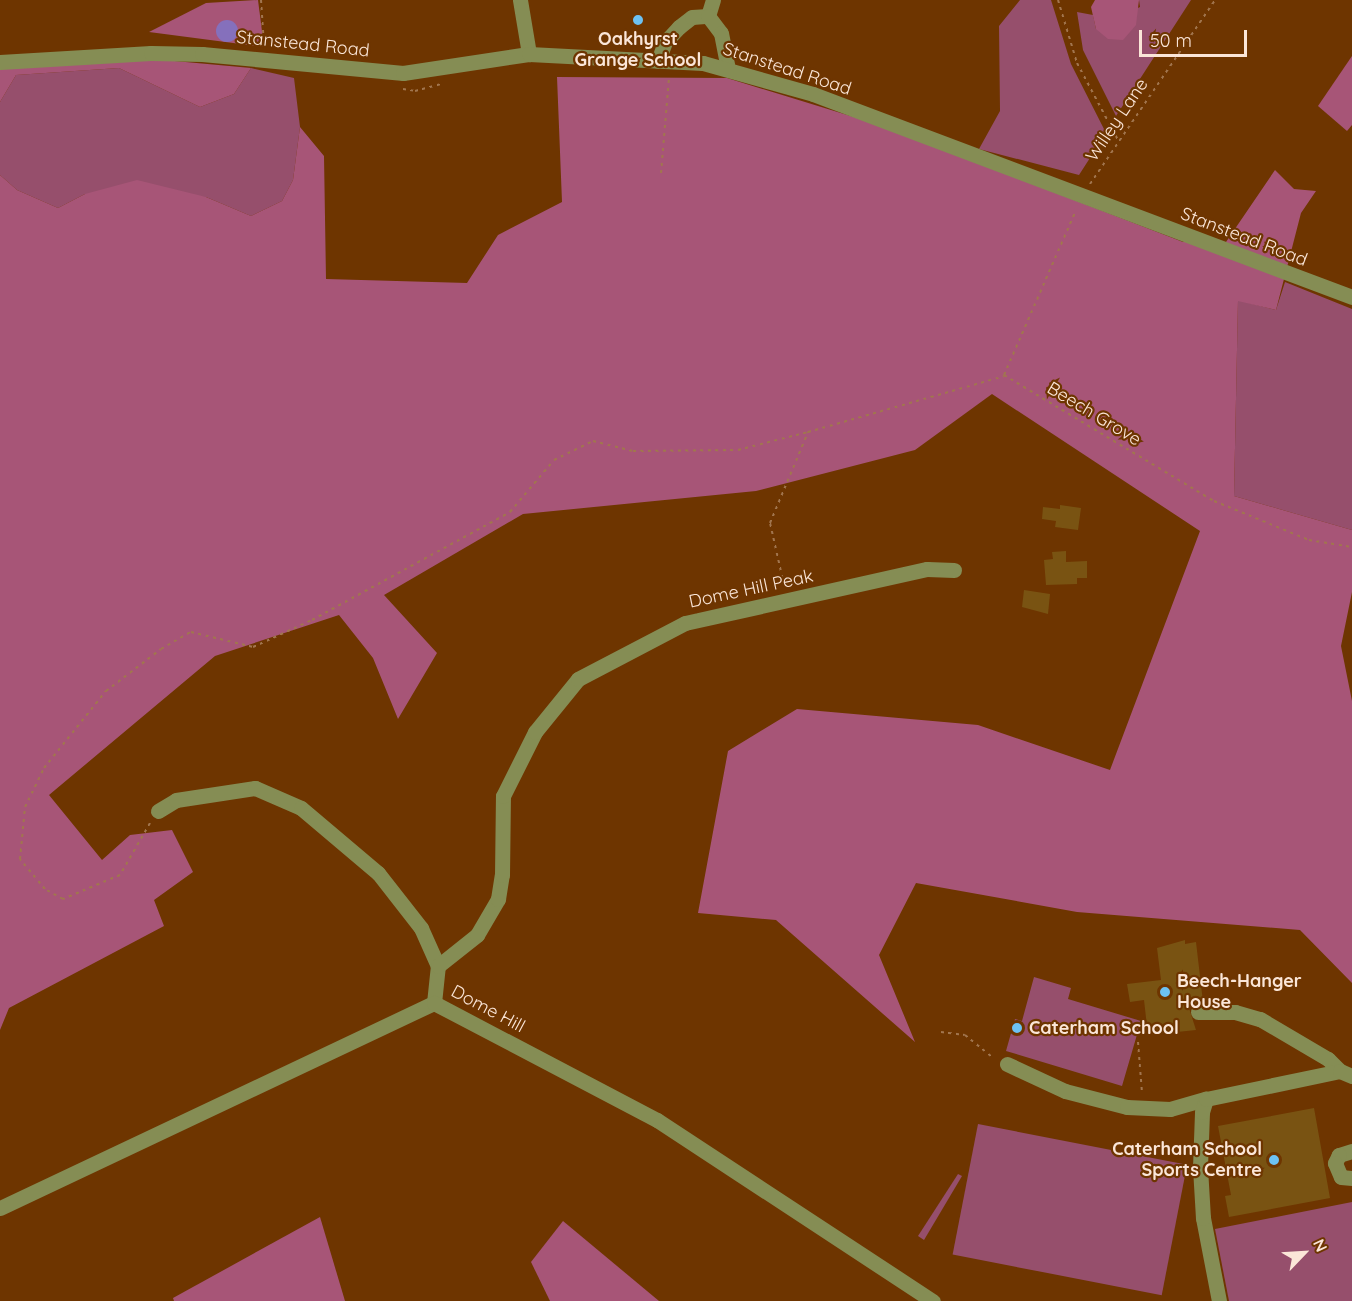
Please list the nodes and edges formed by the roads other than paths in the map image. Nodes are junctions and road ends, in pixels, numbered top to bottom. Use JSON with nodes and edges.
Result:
{"nodes":[{"id":1,"x":520,"y":0,"type":"edge"},
{"id":2,"x":713,"y":0,"type":"edge"},
{"id":3,"x":708,"y":16,"type":"junction"},
{"id":4,"x":530,"y":54,"type":"junction"},
{"id":5,"x":0,"y":62,"type":"edge"},
{"id":6,"x":664,"y":62,"type":"junction"},
{"id":7,"x":728,"y":68,"type":"junction"},
{"id":8,"x":1352,"y":297,"type":"edge"},
{"id":9,"x":954,"y":570,"type":"dead end"},
{"id":10,"x":158,"y":811,"type":"road end"},
{"id":11,"x":438,"y":966,"type":"junction"},
{"id":12,"x":434,"y":1002,"type":"junction"},
{"id":13,"x":1198,"y":1012,"type":"dead end"},
{"id":14,"x":1007,"y":1064,"type":"road end"},
{"id":15,"x":1346,"y":1074,"type":"edge"},
{"id":16,"x":1206,"y":1099,"type":"junction"},
{"id":17,"x":1352,"y":1151,"type":"edge"},
{"id":18,"x":1352,"y":1178,"type":"edge"},
{"id":19,"x":0,"y":1208,"type":"edge"},
{"id":20,"x":933,"y":1301,"type":"edge"},
{"id":21,"x":1220,"y":1301,"type":"edge"}],
"edges":[{"from":1,"to":4,"type":"street"},
{"from":2,"to":3,"type":"street"},
{"from":3,"to":6,"type":"street"},
{"from":3,"to":7,"type":"street"},
{"from":4,"to":5,"type":"street","name":"Stanstead Road"},
{"from":4,"to":6,"type":"street","name":"Stanstead Road"},
{"from":6,"to":7,"type":"street","name":"Stanstead Road"},
{"from":7,"to":8,"type":"street","name":"Stanstead Road"},
{"from":9,"to":11,"type":"street","name":"Dome Hill Peak"},
{"from":10,"to":11,"type":"street"},
{"from":11,"to":12,"type":"street"},
{"from":12,"to":19,"type":"street","name":"Dome Hill"},
{"from":12,"to":20,"type":"street","name":"Dome Hill"},
{"from":13,"to":15,"type":"street"},
{"from":14,"to":16,"type":"street"},
{"from":15,"to":16,"type":"street"},
{"from":16,"to":21,"type":"street"},
{"from":17,"to":18,"type":"street"}]}
